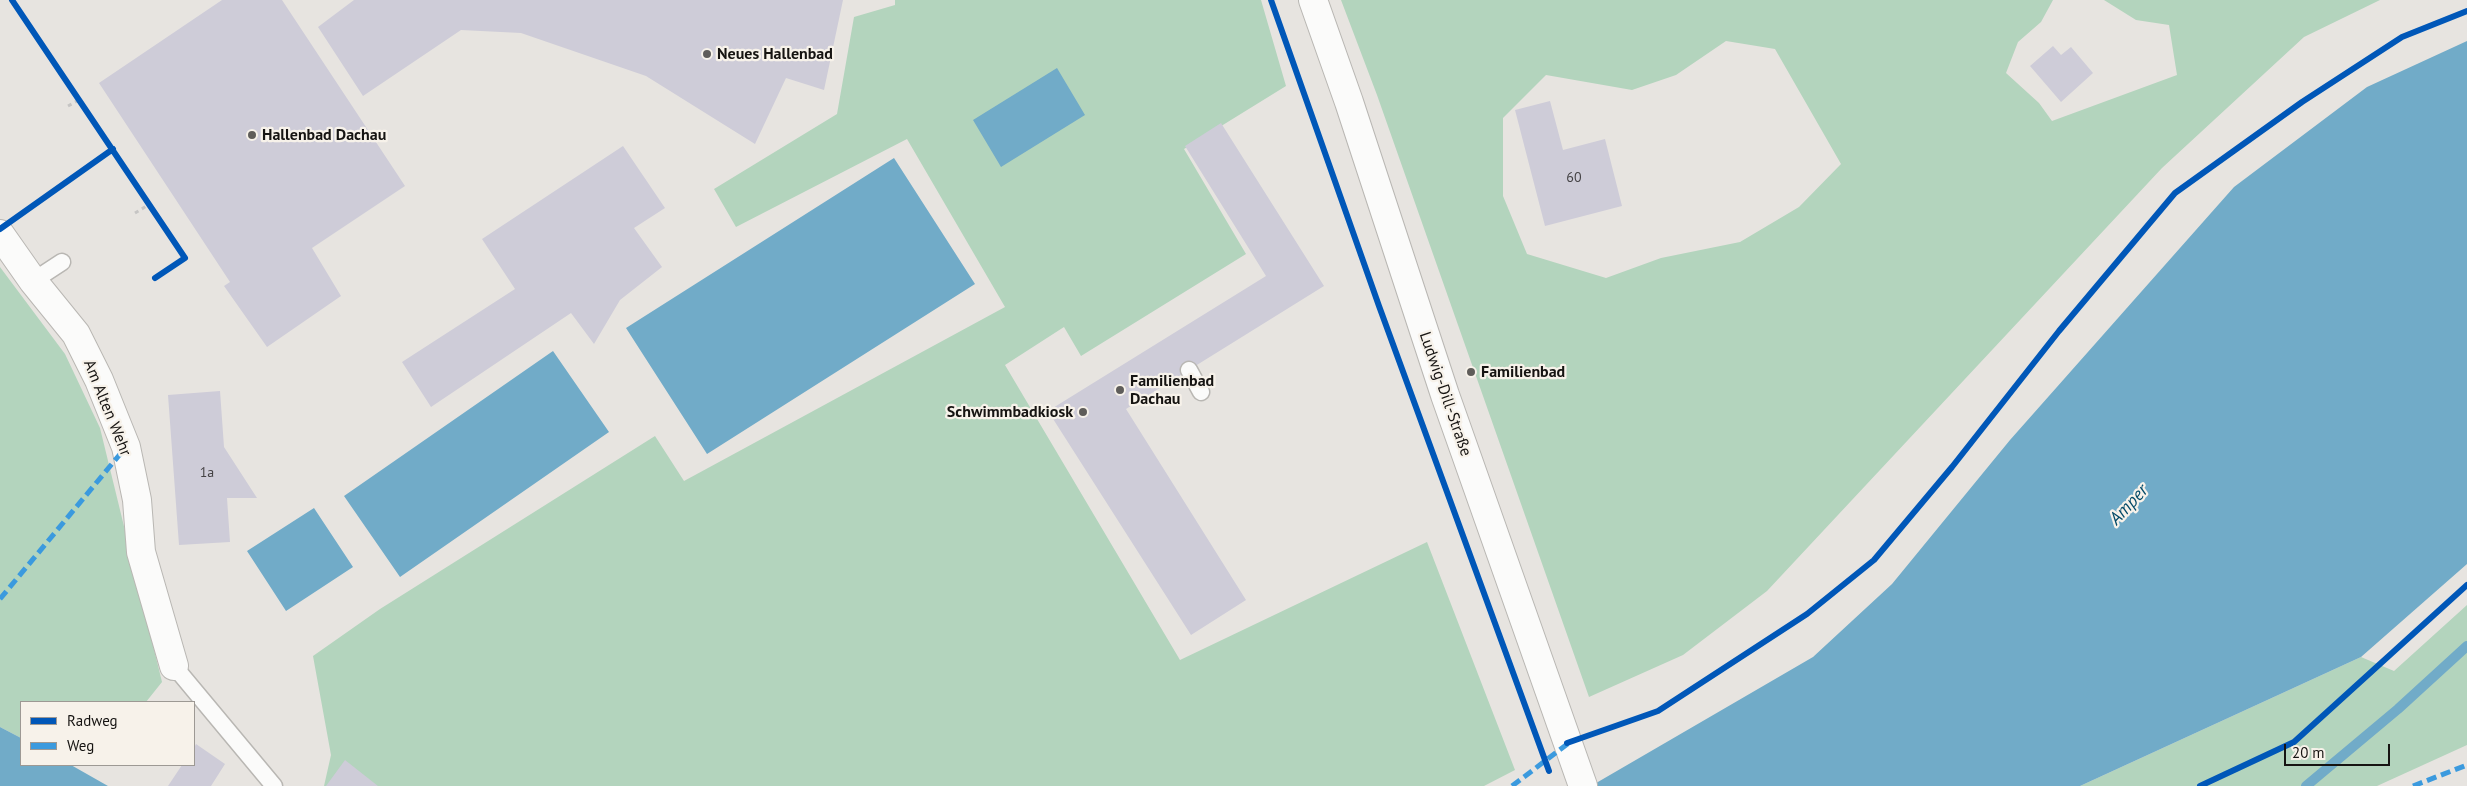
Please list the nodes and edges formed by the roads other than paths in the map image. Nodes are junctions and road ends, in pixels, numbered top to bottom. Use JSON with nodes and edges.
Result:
{"nodes":[{"id":1,"x":1313,"y":0,"type":"edge"},
{"id":2,"x":0,"y":234,"type":"edge"},
{"id":3,"x":62,"y":262,"type":"dead end"},
{"id":4,"x":33,"y":281,"type":"junction"},
{"id":5,"x":1189,"y":370,"type":"dead end"},
{"id":6,"x":1202,"y":392,"type":"dead end"},
{"id":7,"x":174,"y":666,"type":"joint"},
{"id":8,"x":274,"y":786,"type":"edge"},
{"id":9,"x":1583,"y":786,"type":"edge"}],
"edges":[{"from":1,"to":9,"type":"street","name":"Ludwig-Dill-Straße"},
{"from":2,"to":4,"type":"street","name":"Am Alten Wehr"},
{"from":3,"to":4,"type":"lane"},
{"from":4,"to":7,"type":"street","name":"Am Alten Wehr"},
{"from":5,"to":6,"type":"lane"},
{"from":7,"to":8,"type":"lane"}]}
